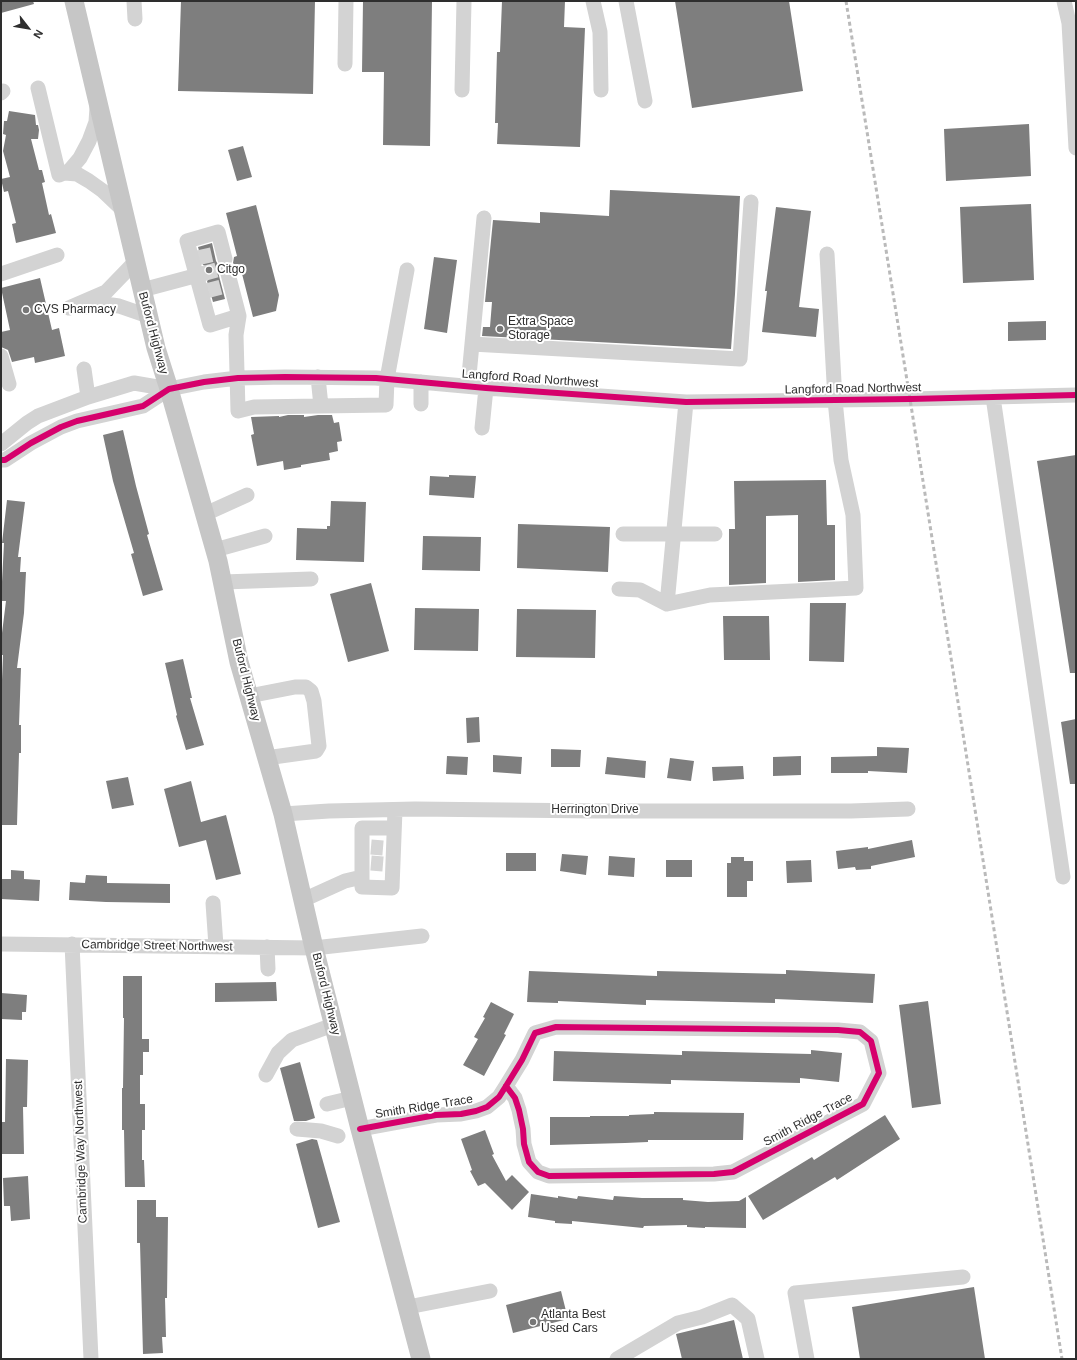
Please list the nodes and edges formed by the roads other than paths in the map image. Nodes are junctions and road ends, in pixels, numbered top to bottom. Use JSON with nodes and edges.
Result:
{"nodes":[{"id":1,"x":74,"y":1,"type":"edge"},
{"id":2,"x":134,"y":1,"type":"edge"},
{"id":3,"x":346,"y":1,"type":"edge"},
{"id":4,"x":464,"y":1,"type":"edge"},
{"id":5,"x":593,"y":1,"type":"edge"},
{"id":6,"x":626,"y":1,"type":"edge"},
{"id":7,"x":1064,"y":1,"type":"edge"},
{"id":8,"x":135,"y":20,"type":"dead end"},
{"id":9,"x":345,"y":64,"type":"dead end"},
{"id":10,"x":38,"y":88,"type":"dead end"},
{"id":11,"x":462,"y":90,"type":"dead end"},
{"id":12,"x":601,"y":90,"type":"dead end"},
{"id":13,"x":97,"y":100,"type":"junction"},
{"id":14,"x":645,"y":101,"type":"dead end"},
{"id":15,"x":1076,"y":148,"type":"edge"},
{"id":16,"x":65,"y":173,"type":"junction"},
{"id":17,"x":751,"y":202,"type":"dead end"},
{"id":18,"x":123,"y":210,"type":"junction"},
{"id":19,"x":484,"y":218,"type":"dead end"},
{"id":20,"x":828,"y":254,"type":"dead end"},
{"id":21,"x":57,"y":255,"type":"dead end"},
{"id":22,"x":136,"y":262,"type":"junction"},
{"id":23,"x":407,"y":270,"type":"dead end"},
{"id":24,"x":1,"y":274,"type":"edge"},
{"id":25,"x":199,"y":275,"type":"junction"},
{"id":26,"x":142,"y":290,"type":"junction"},
{"id":27,"x":148,"y":316,"type":"junction"},
{"id":28,"x":239,"y":316,"type":"junction"},
{"id":29,"x":472,"y":344,"type":"junction"},
{"id":30,"x":1,"y":356,"type":"edge"},
{"id":31,"x":84,"y":369,"type":"dead end"},
{"id":32,"x":238,"y":378,"type":"junction"},
{"id":33,"x":318,"y":378,"type":"junction"},
{"id":34,"x":387,"y":379,"type":"junction"},
{"id":35,"x":421,"y":382,"type":"junction"},
{"id":36,"x":9,"y":384,"type":"dead end"},
{"id":37,"x":468,"y":386,"type":"junction"},
{"id":38,"x":486,"y":388,"type":"junction"},
{"id":39,"x":169,"y":389,"type":"junction"},
{"id":40,"x":1076,"y":395,"type":"edge"},
{"id":41,"x":88,"y":397,"type":"junction"},
{"id":42,"x":993,"y":397,"type":"junction"},
{"id":43,"x":835,"y":400,"type":"junction"},
{"id":44,"x":686,"y":402,"type":"junction"},
{"id":45,"x":421,"y":404,"type":"dead end"},
{"id":46,"x":321,"y":406,"type":"junction"},
{"id":47,"x":27,"y":423,"type":"junction"},
{"id":48,"x":482,"y":428,"type":"dead end"},
{"id":49,"x":1,"y":432,"type":"edge"},
{"id":50,"x":1,"y":444,"type":"edge"},
{"id":51,"x":1,"y":460,"type":"edge"},
{"id":52,"x":247,"y":495,"type":"dead end"},
{"id":53,"x":206,"y":514,"type":"junction"},
{"id":54,"x":673,"y":533,"type":"junction"},
{"id":55,"x":622,"y":534,"type":"dead end"},
{"id":56,"x":715,"y":534,"type":"dead end"},
{"id":57,"x":265,"y":536,"type":"dead end"},
{"id":58,"x":215,"y":550,"type":"junction"},
{"id":59,"x":311,"y":579,"type":"dead end"},
{"id":60,"x":223,"y":582,"type":"junction"},
{"id":61,"x":619,"y":589,"type":"dead end"},
{"id":62,"x":666,"y":604,"type":"junction"},
{"id":63,"x":249,"y":696,"type":"junction"},
{"id":64,"x":266,"y":758,"type":"junction"},
{"id":65,"x":908,"y":809,"type":"dead end"},
{"id":66,"x":395,"y":810,"type":"junction"},
{"id":67,"x":283,"y":814,"type":"junction"},
{"id":68,"x":394,"y":828,"type":"junction"},
{"id":69,"x":377,"y":847,"type":"junction"},
{"id":70,"x":374,"y":866,"type":"junction"},
{"id":71,"x":1063,"y":877,"type":"dead end"},
{"id":72,"x":303,"y":900,"type":"junction"},
{"id":73,"x":213,"y":903,"type":"dead end"},
{"id":74,"x":422,"y":936,"type":"dead end"},
{"id":75,"x":1,"y":944,"type":"edge"},
{"id":76,"x":72,"y":944,"type":"junction"},
{"id":77,"x":216,"y":946,"type":"junction"},
{"id":78,"x":267,"y":947,"type":"junction"},
{"id":79,"x":314,"y":948,"type":"junction"},
{"id":80,"x":268,"y":969,"type":"dead end"},
{"id":81,"x":333,"y":1025,"type":"junction"},
{"id":82,"x":266,"y":1075,"type":"dead end"},
{"id":83,"x":506,"y":1086,"type":"junction"},
{"id":84,"x":352,"y":1098,"type":"junction"},
{"id":85,"x":327,"y":1104,"type":"dead end"},
{"id":86,"x":297,"y":1129,"type":"dead end"},
{"id":87,"x":360,"y":1129,"type":"junction"},
{"id":88,"x":338,"y":1136,"type":"dead end"},
{"id":89,"x":963,"y":1278,"type":"dead end"},
{"id":90,"x":490,"y":1291,"type":"dead end"},
{"id":91,"x":408,"y":1307,"type":"junction"},
{"id":92,"x":91,"y":1359,"type":"edge"},
{"id":93,"x":421,"y":1359,"type":"edge"},
{"id":94,"x":617,"y":1359,"type":"edge"},
{"id":95,"x":757,"y":1359,"type":"edge"},
{"id":96,"x":807,"y":1359,"type":"edge"}],
"edges":[{"from":1,"to":13,"type":"main road","name":"Buford Highway"},
{"from":2,"to":8,"type":"street"},
{"from":3,"to":9,"type":"street"},
{"from":4,"to":11,"type":"street"},
{"from":5,"to":12,"type":"street"},
{"from":6,"to":14,"type":"street"},
{"from":7,"to":15,"type":"street"},
{"from":10,"to":16,"type":"street"},
{"from":13,"to":16,"type":"street"},
{"from":13,"to":18,"type":"main road","name":"Buford Highway"},
{"from":16,"to":18,"type":"street"},
{"from":17,"to":29,"type":"street"},
{"from":18,"to":22,"type":"main road","name":"Buford Highway"},
{"from":19,"to":29,"type":"street"},
{"from":20,"to":43,"type":"street"},
{"from":21,"to":24,"type":"street"},
{"from":22,"to":26,"type":"main road","name":"Buford Highway"},
{"from":22,"to":27,"type":"street"},
{"from":23,"to":34,"type":"street"},
{"from":25,"to":26,"type":"street"},
{"from":25,"to":28,"type":"street"},
{"from":25,"to":28,"type":"street"},
{"from":26,"to":27,"type":"main road","name":"Buford Highway"},
{"from":27,"to":39,"type":"main road","name":"Buford Highway"},
{"from":28,"to":32,"type":"street"},
{"from":29,"to":37,"type":"street"},
{"from":30,"to":36,"type":"street"},
{"from":31,"to":41,"type":"street"},
{"from":32,"to":33,"type":"street","name":"Langford Road Northwest"},
{"from":32,"to":39,"type":"street","name":"Langford Road Northwest"},
{"from":32,"to":46,"type":"street"},
{"from":33,"to":34,"type":"street","name":"Langford Road Northwest"},
{"from":33,"to":46,"type":"street"},
{"from":34,"to":35,"type":"street","name":"Langford Road Northwest"},
{"from":34,"to":46,"type":"street"},
{"from":35,"to":37,"type":"street","name":"Langford Road Northwest"},
{"from":35,"to":45,"type":"street"},
{"from":37,"to":38,"type":"street","name":"Langford Road Northwest"},
{"from":38,"to":44,"type":"street","name":"Langford Road Northwest"},
{"from":38,"to":48,"type":"street"},
{"from":39,"to":41,"type":"street","name":"Langford Road Northwest"},
{"from":39,"to":51,"type":"street","name":"Langford Road Northwest"},
{"from":39,"to":53,"type":"main road","name":"Buford Highway"},
{"from":40,"to":42,"type":"street","name":"Langford Road Northwest"},
{"from":41,"to":47,"type":"street","name":"Langford Road Northwest"},
{"from":42,"to":43,"type":"street","name":"Langford Road Northwest"},
{"from":42,"to":71,"type":"street"},
{"from":43,"to":44,"type":"street","name":"Langford Road Northwest"},
{"from":43,"to":62,"type":"street"},
{"from":44,"to":54,"type":"street"},
{"from":47,"to":49,"type":"street"},
{"from":47,"to":50,"type":"street","name":"Langford Road Northwest"},
{"from":52,"to":53,"type":"street"},
{"from":53,"to":58,"type":"main road","name":"Buford Highway"},
{"from":54,"to":55,"type":"street"},
{"from":54,"to":56,"type":"street"},
{"from":54,"to":62,"type":"street"},
{"from":57,"to":58,"type":"street"},
{"from":58,"to":60,"type":"main road","name":"Buford Highway"},
{"from":59,"to":60,"type":"street"},
{"from":60,"to":63,"type":"main road","name":"Buford Highway"},
{"from":61,"to":62,"type":"street"},
{"from":63,"to":64,"type":"main road","name":"Buford Highway"},
{"from":63,"to":64,"type":"street"},
{"from":64,"to":67,"type":"main road","name":"Buford Highway"},
{"from":65,"to":66,"type":"street","name":"Herrington Drive"},
{"from":66,"to":67,"type":"street","name":"Herrington Drive"},
{"from":66,"to":68,"type":"street"},
{"from":67,"to":72,"type":"main road","name":"Buford Highway"},
{"from":68,"to":69,"type":"street"},
{"from":68,"to":69,"type":"street"},
{"from":69,"to":70,"type":"street"},
{"from":69,"to":70,"type":"street"},
{"from":70,"to":72,"type":"street"},
{"from":72,"to":79,"type":"main road","name":"Buford Highway"},
{"from":73,"to":77,"type":"street"},
{"from":74,"to":79,"type":"street","name":"Cambridge Street Northwest"},
{"from":75,"to":76,"type":"street","name":"Cambridge Street Northwest"},
{"from":76,"to":77,"type":"street","name":"Cambridge Street Northwest"},
{"from":76,"to":92,"type":"street","name":"Cambridge Way Northwest"},
{"from":77,"to":78,"type":"street","name":"Cambridge Street Northwest"},
{"from":78,"to":79,"type":"street","name":"Cambridge Street Northwest"},
{"from":78,"to":80,"type":"street"},
{"from":79,"to":81,"type":"main road","name":"Buford Highway"},
{"from":81,"to":82,"type":"street"},
{"from":81,"to":84,"type":"main road","name":"Buford Highway"},
{"from":83,"to":83,"type":"street","name":"Smith Ridge Trace"},
{"from":83,"to":87,"type":"street","name":"Smith Ridge Trace"},
{"from":84,"to":85,"type":"street"},
{"from":84,"to":87,"type":"main road","name":"Buford Highway"},
{"from":86,"to":88,"type":"street"},
{"from":87,"to":91,"type":"main road","name":"Buford Highway"},
{"from":89,"to":96,"type":"street"},
{"from":90,"to":91,"type":"street"},
{"from":91,"to":93,"type":"main road","name":"Buford Highway"},
{"from":94,"to":95,"type":"street"}]}
